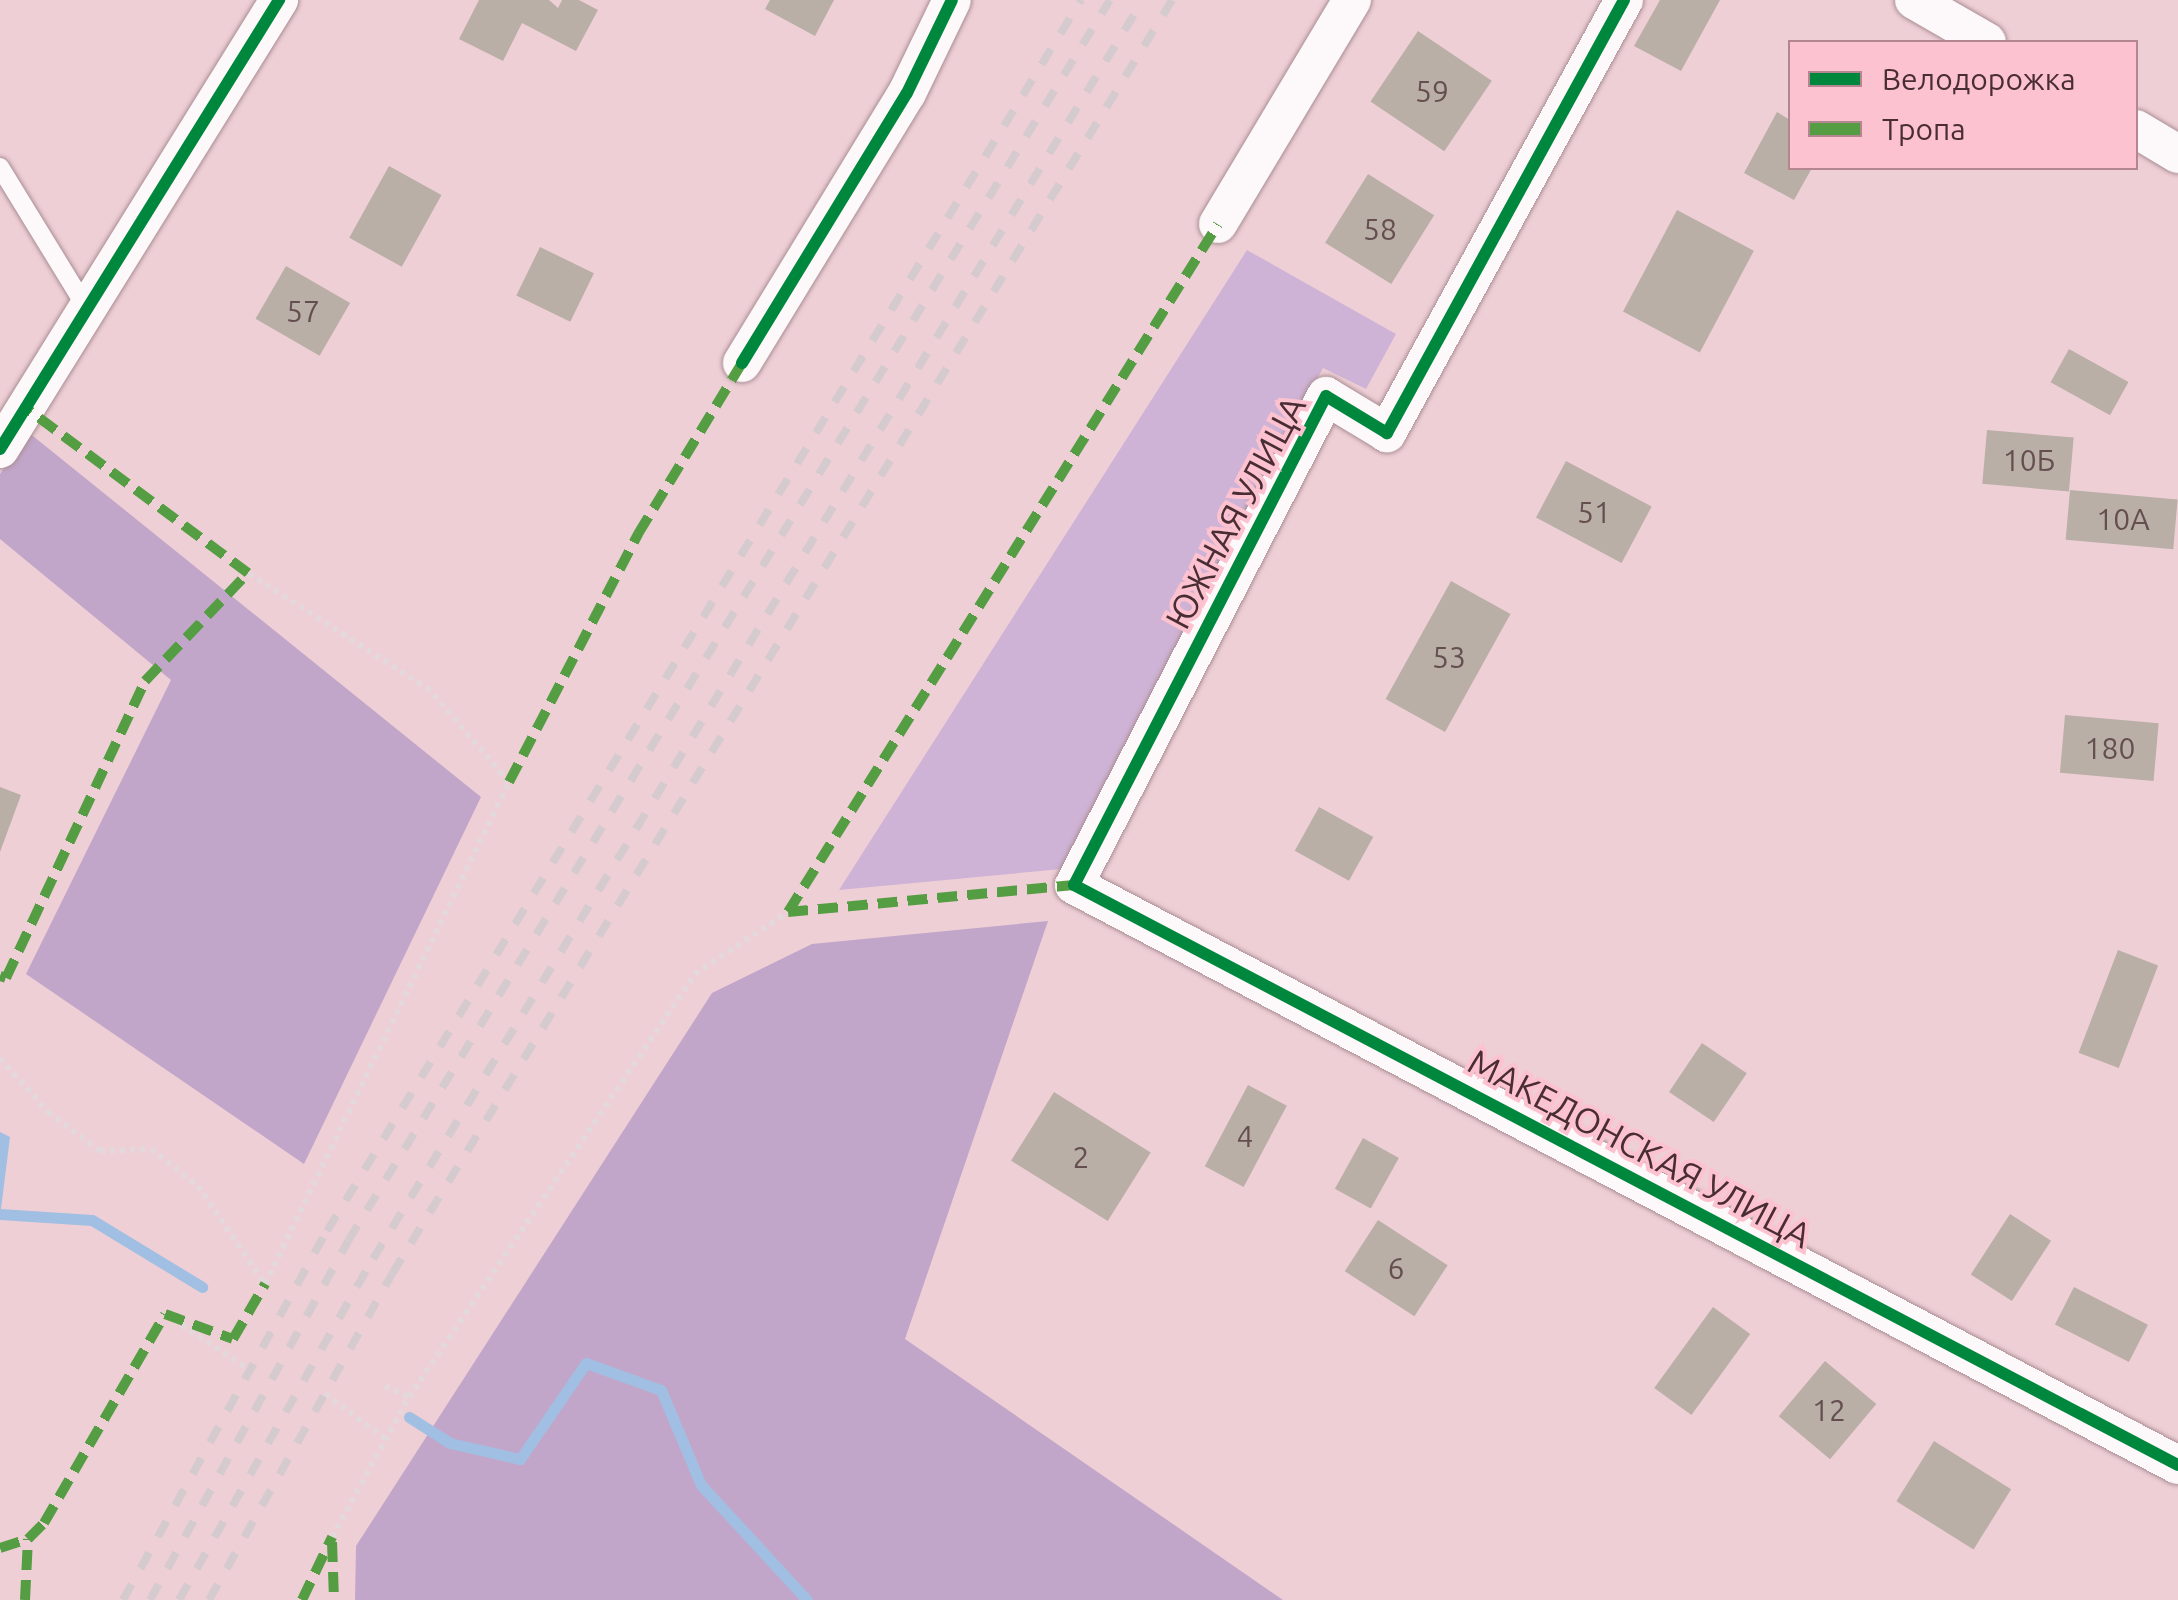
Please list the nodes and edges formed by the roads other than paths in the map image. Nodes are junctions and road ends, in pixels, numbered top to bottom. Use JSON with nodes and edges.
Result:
{"nodes":[{"id":1,"x":278,"y":0,"type":"edge"},
{"id":2,"x":952,"y":0,"type":"edge"},
{"id":3,"x":1352,"y":0,"type":"edge"},
{"id":4,"x":1624,"y":0,"type":"edge"},
{"id":5,"x":1914,"y":0,"type":"edge"},
{"id":6,"x":1984,"y":40,"type":"edge"},
{"id":7,"x":2138,"y":130,"type":"edge"},
{"id":8,"x":2178,"y":154,"type":"edge"},
{"id":9,"x":0,"y":166,"type":"edge"},
{"id":10,"x":1218,"y":224,"type":"dead end"},
{"id":11,"x":87,"y":309,"type":"junction"},
{"id":12,"x":742,"y":363,"type":"dead end"},
{"id":13,"x":0,"y":449,"type":"edge"},
{"id":14,"x":1074,"y":885,"type":"joint"},
{"id":15,"x":2178,"y":1465,"type":"edge"}],
"edges":[{"from":1,"to":11,"type":"street"},
{"from":2,"to":12,"type":"street"},
{"from":3,"to":10,"type":"street"},
{"from":4,"to":14,"type":"street","name":"ЮЖНАЯ УЛИЦА"},
{"from":5,"to":6,"type":"street"},
{"from":7,"to":8,"type":"street"},
{"from":9,"to":11,"type":"lane"},
{"from":11,"to":13,"type":"street"},
{"from":14,"to":15,"type":"street","name":"МАКЕДОНСКАЯ УЛИЦА"}]}
